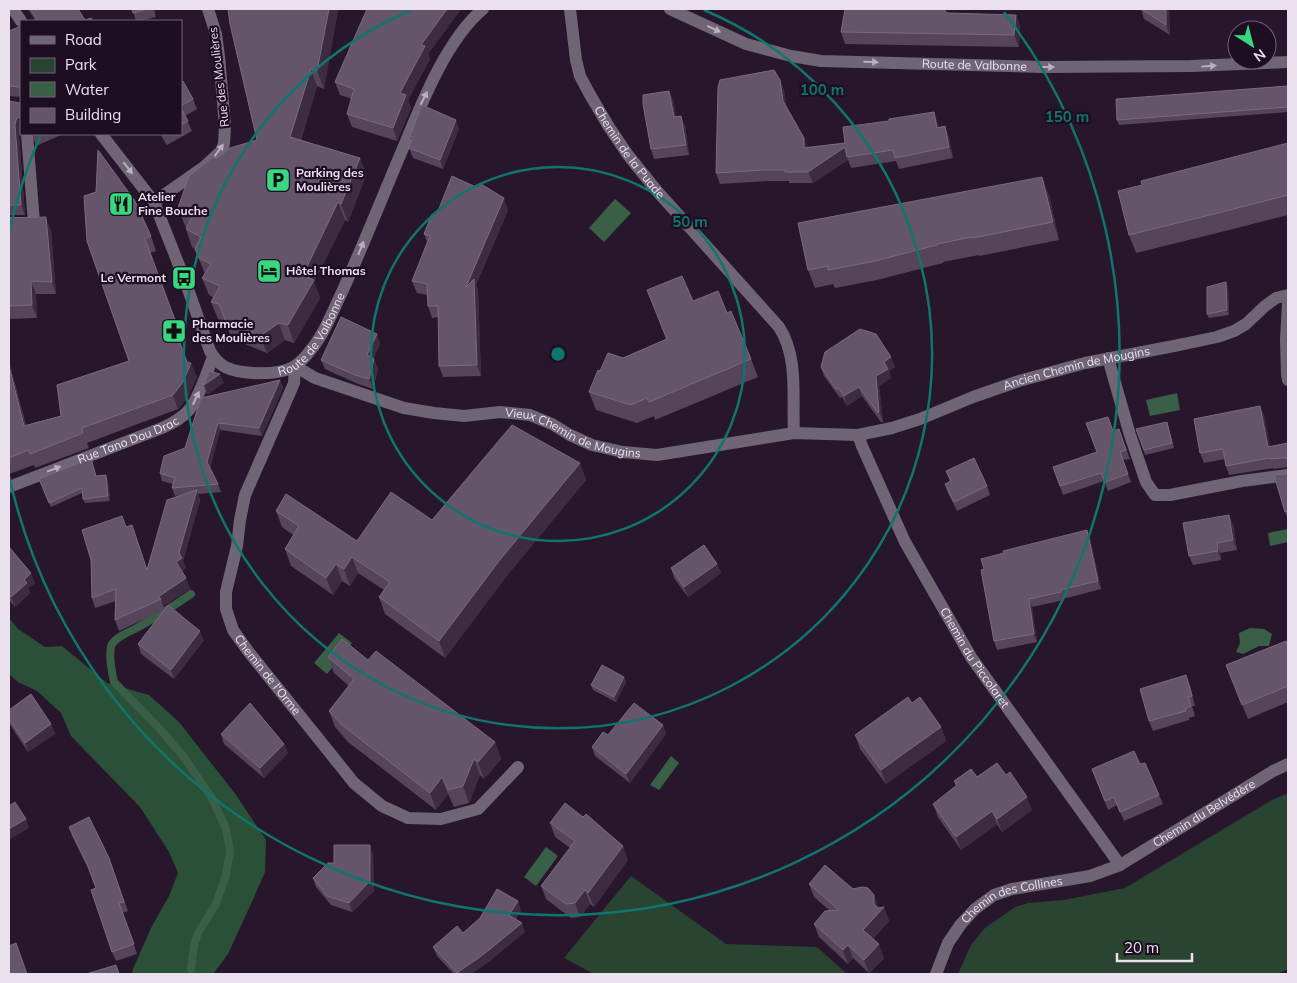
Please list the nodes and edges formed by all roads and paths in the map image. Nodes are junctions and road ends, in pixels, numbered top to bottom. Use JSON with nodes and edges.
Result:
{"nodes":[{"id":1,"x":12,"y":9,"type":"edge"},
{"id":2,"x":208,"y":9,"type":"edge"},
{"id":3,"x":483,"y":9,"type":"edge"},
{"id":4,"x":570,"y":9,"type":"edge"},
{"id":5,"x":670,"y":9,"type":"edge"},
{"id":6,"x":20,"y":20,"type":"edge"},
{"id":7,"x":1288,"y":62,"type":"edge"},
{"id":8,"x":27,"y":135,"type":"edge"},
{"id":9,"x":102,"y":135,"type":"edge"},
{"id":10,"x":154,"y":202,"type":"junction"},
{"id":11,"x":9,"y":223,"type":"edge"},
{"id":12,"x":1288,"y":295,"type":"edge"},
{"id":13,"x":1288,"y":303,"type":"edge"},
{"id":14,"x":214,"y":357,"type":"junction"},
{"id":15,"x":1108,"y":358,"type":"junction"},
{"id":16,"x":295,"y":366,"type":"junction"},
{"id":17,"x":1288,"y":380,"type":"edge"},
{"id":18,"x":794,"y":433,"type":"junction"},
{"id":19,"x":858,"y":435,"type":"junction"},
{"id":20,"x":1288,"y":475,"type":"edge"},
{"id":21,"x":9,"y":486,"type":"edge"},
{"id":22,"x":1288,"y":764,"type":"edge"},
{"id":23,"x":518,"y":767,"type":"dead end"},
{"id":24,"x":1120,"y":865,"type":"junction"},
{"id":25,"x":936,"y":974,"type":"edge"}],
"edges":[{"from":1,"to":6,"type":"street"},
{"from":10,"to":2,"type":"street","name":"Rue des Moulières","one_way":true},
{"from":16,"to":3,"type":"street","name":"Route de Valbonne","one_way":true},
{"from":4,"to":18,"type":"street","name":"Chemin de la Puade"},
{"from":5,"to":7,"type":"street","name":"Route de Valbonne","one_way":true},
{"from":8,"to":11,"type":"street"},
{"from":9,"to":10,"type":"street","one_way":true},
{"from":10,"to":14,"type":"street"},
{"from":12,"to":15,"type":"street","name":"Ancien Chemin de Mougins"},
{"from":13,"to":17,"type":"street"},
{"from":14,"to":16,"type":"street","name":"Route de Valbonne"},
{"from":21,"to":14,"type":"street","name":"Rue Tano Dou Drac","one_way":true},
{"from":15,"to":19,"type":"street","name":"Ancien Chemin de Mougins"},
{"from":15,"to":20,"type":"street"},
{"from":16,"to":18,"type":"street","name":"Vieux Chemin de Mougins"},
{"from":16,"to":23,"type":"street","name":"Chemin de l'Orme"},
{"from":18,"to":19,"type":"street","name":"Vieux Chemin de Mougins"},
{"from":19,"to":24,"type":"street","name":"Chemin du Piccolaret"},
{"from":22,"to":24,"type":"street","name":"Chemin du Belvédère"},
{"from":24,"to":25,"type":"street","name":"Chemin des Collines"}]}
